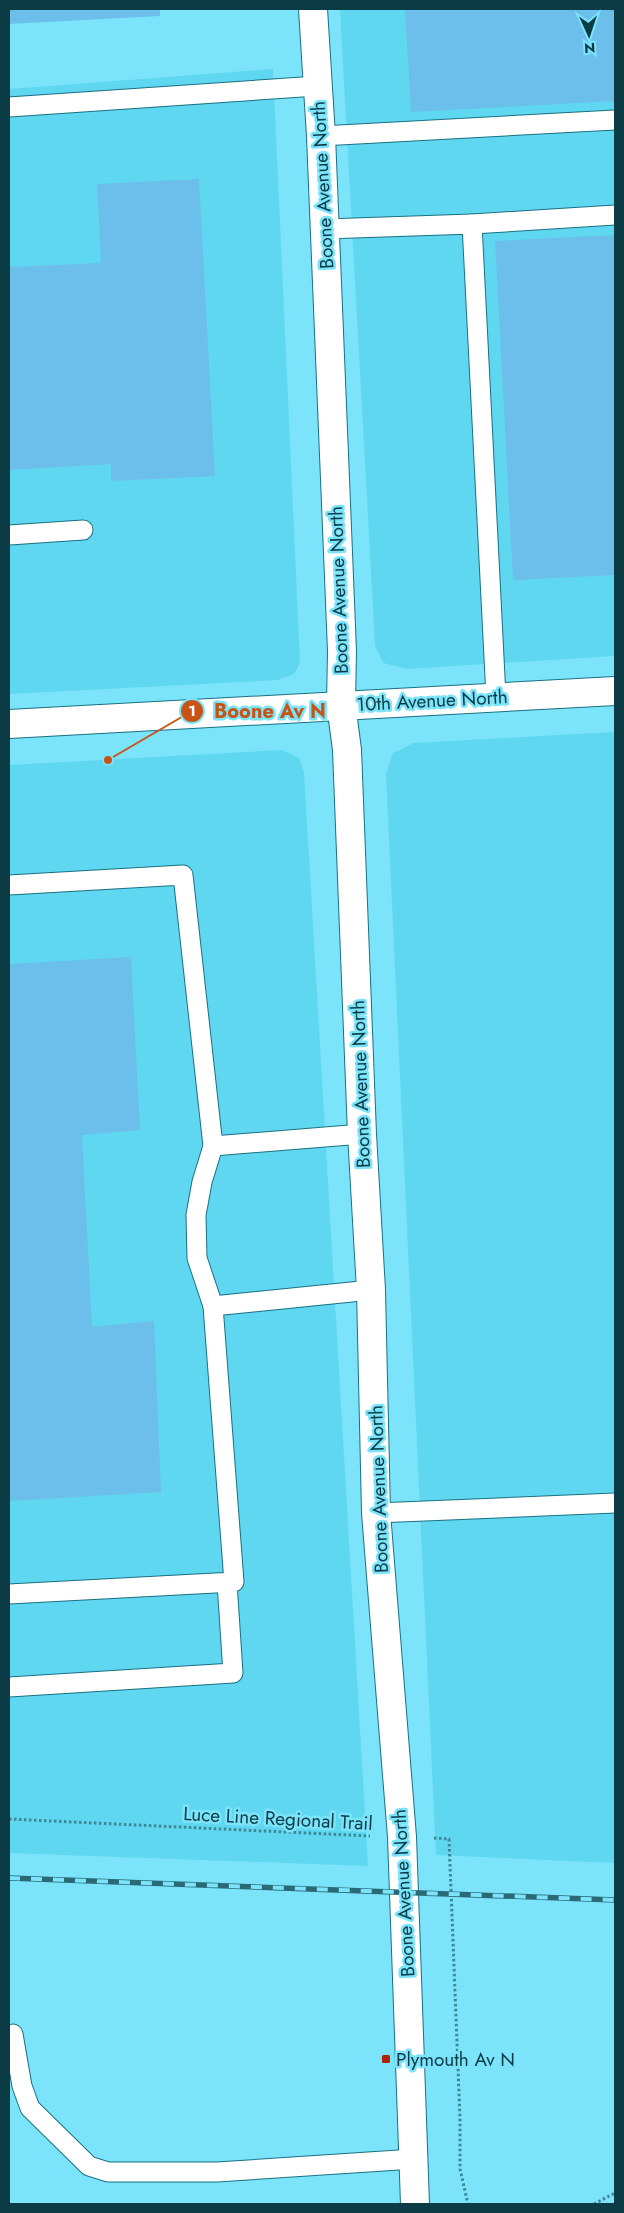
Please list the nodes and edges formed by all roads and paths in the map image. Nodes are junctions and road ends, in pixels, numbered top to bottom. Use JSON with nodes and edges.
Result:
{"nodes":[{"id":1,"x":313,"y":9,"type":"edge"},
{"id":2,"x":317,"y":86,"type":"junction"},
{"id":3,"x":9,"y":107,"type":"edge"},
{"id":4,"x":615,"y":120,"type":"edge"},
{"id":5,"x":321,"y":136,"type":"junction"},
{"id":6,"x":615,"y":215,"type":"edge"},
{"id":7,"x":472,"y":224,"type":"junction"},
{"id":8,"x":325,"y":229,"type":"junction"},
{"id":9,"x":83,"y":530,"type":"dead end"},
{"id":10,"x":9,"y":535,"type":"edge"},
{"id":11,"x":615,"y":691,"type":"edge"},
{"id":12,"x":496,"y":697,"type":"junction"},
{"id":13,"x":341,"y":704,"type":"junction"},
{"id":14,"x":9,"y":724,"type":"edge"},
{"id":15,"x":9,"y":885,"type":"edge"},
{"id":16,"x":362,"y":1134,"type":"junction"},
{"id":17,"x":213,"y":1146,"type":"junction"},
{"id":18,"x":371,"y":1290,"type":"junction"},
{"id":19,"x":213,"y":1306,"type":"junction"},
{"id":20,"x":615,"y":1503,"type":"edge"},
{"id":21,"x":376,"y":1513,"type":"junction"},
{"id":22,"x":227,"y":1583,"type":"junction"},
{"id":23,"x":9,"y":1594,"type":"edge"},
{"id":24,"x":9,"y":1687,"type":"edge"},
{"id":25,"x":9,"y":1818,"type":"edge"},
{"id":26,"x":402,"y":1837,"type":"junction"},
{"id":27,"x":13,"y":2034,"type":"dead end"},
{"id":28,"x":414,"y":2159,"type":"junction"},
{"id":29,"x":615,"y":2193,"type":"edge"},
{"id":30,"x":415,"y":2204,"type":"edge"},
{"id":31,"x":468,"y":2204,"type":"edge"},
{"id":32,"x":594,"y":2204,"type":"edge"}],
"edges":[{"from":1,"to":2,"type":"street","name":"Boone Avenue North"},
{"from":2,"to":3,"type":"lane"},
{"from":2,"to":5,"type":"street","name":"Boone Avenue North"},
{"from":4,"to":5,"type":"lane"},
{"from":5,"to":8,"type":"street","name":"Boone Avenue North"},
{"from":6,"to":7,"type":"lane"},
{"from":7,"to":8,"type":"lane"},
{"from":7,"to":12,"type":"lane"},
{"from":8,"to":13,"type":"street","name":"Boone Avenue North"},
{"from":9,"to":10,"type":"lane"},
{"from":11,"to":12,"type":"street","name":"10th Avenue North"},
{"from":12,"to":13,"type":"street","name":"10th Avenue North"},
{"from":13,"to":14,"type":"street","name":"10th Avenue North"},
{"from":13,"to":16,"type":"street","name":"Boone Avenue North"},
{"from":15,"to":17,"type":"lane"},
{"from":16,"to":17,"type":"lane"},
{"from":16,"to":18,"type":"street","name":"Boone Avenue North"},
{"from":17,"to":19,"type":"lane"},
{"from":18,"to":19,"type":"lane"},
{"from":18,"to":21,"type":"street","name":"Boone Avenue North"},
{"from":19,"to":22,"type":"lane"},
{"from":20,"to":21,"type":"lane"},
{"from":21,"to":26,"type":"street","name":"Boone Avenue North"},
{"from":22,"to":23,"type":"lane"},
{"from":22,"to":24,"type":"lane"},
{"from":25,"to":26,"type":"path","name":"Luce Line Regional Trail"},
{"from":26,"to":28,"type":"street","name":"Boone Avenue North"},
{"from":26,"to":31,"type":"path","name":"Luce Line Regional Trail"},
{"from":27,"to":28,"type":"lane"},
{"from":28,"to":30,"type":"street","name":"Boone Avenue North"},
{"from":29,"to":32,"type":"path"}]}
